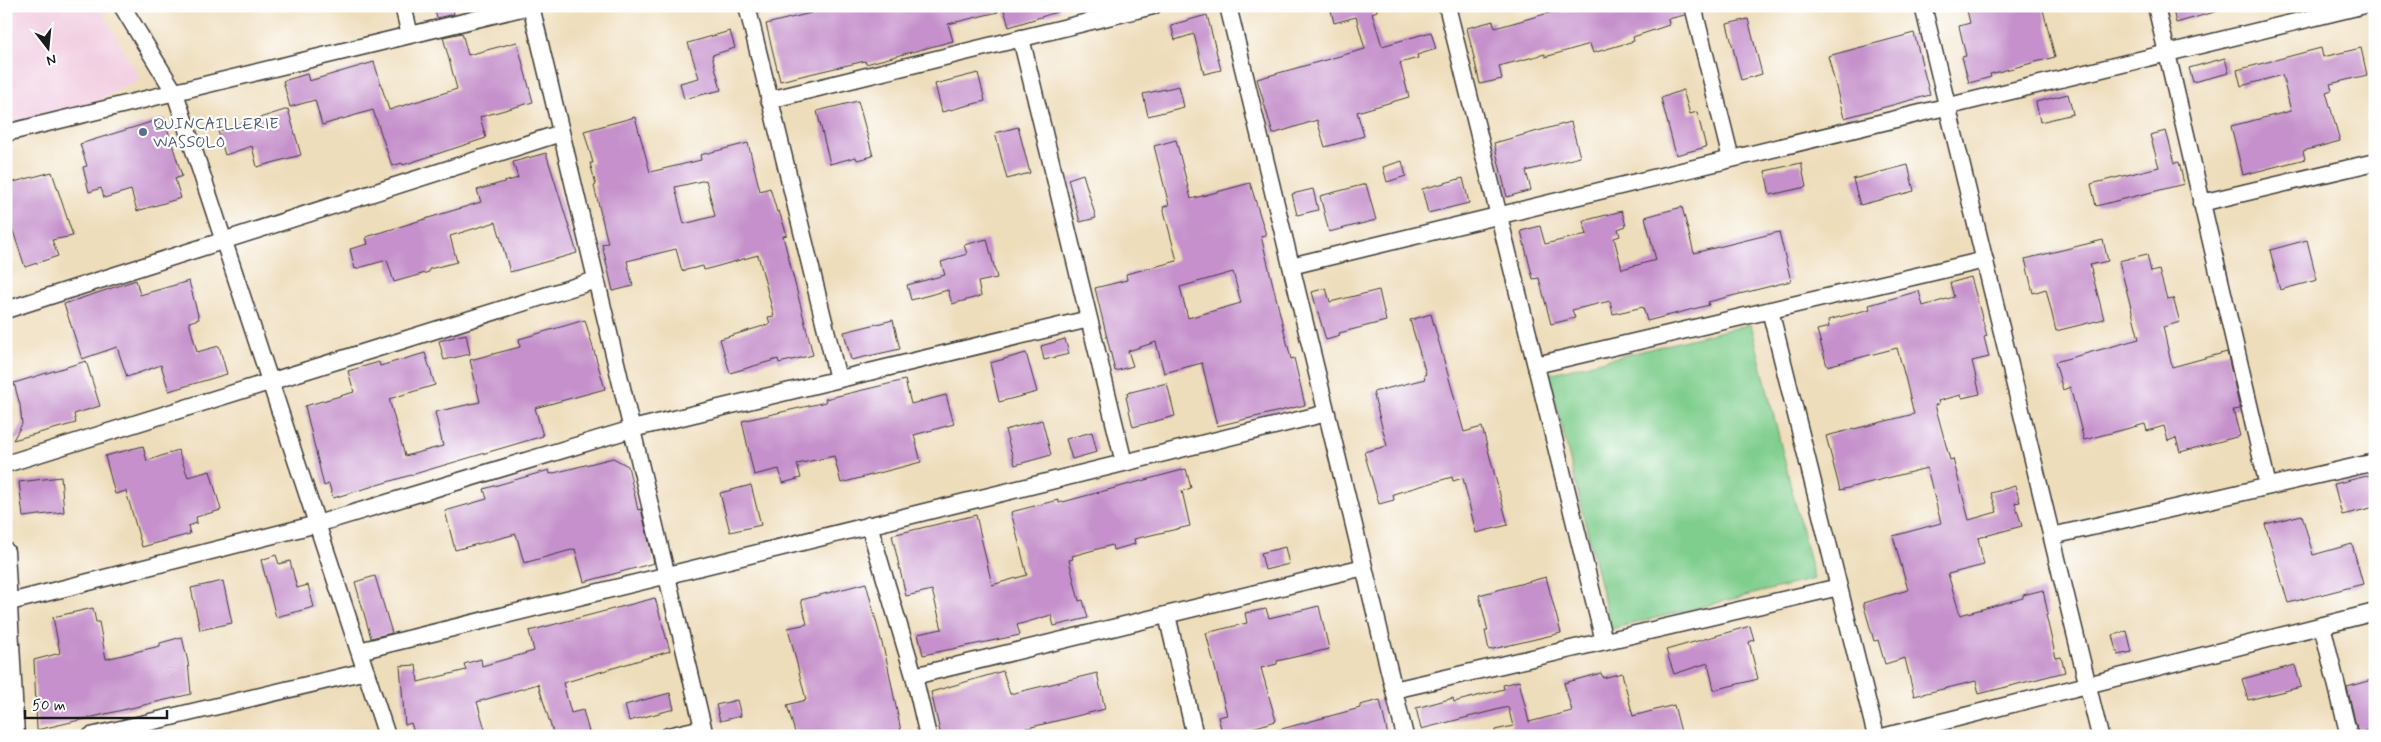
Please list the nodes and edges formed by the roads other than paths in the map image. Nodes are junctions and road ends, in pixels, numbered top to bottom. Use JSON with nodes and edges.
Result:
{"nodes":[{"id":1,"x":122,"y":6,"type":"edge"},
{"id":2,"x":403,"y":6,"type":"edge"},
{"id":3,"x":531,"y":6,"type":"edge"},
{"id":4,"x":747,"y":6,"type":"edge"},
{"id":5,"x":1153,"y":6,"type":"edge"},
{"id":6,"x":1228,"y":6,"type":"edge"},
{"id":7,"x":1447,"y":6,"type":"edge"},
{"id":8,"x":1693,"y":6,"type":"edge"},
{"id":9,"x":1923,"y":6,"type":"edge"},
{"id":10,"x":2156,"y":6,"type":"edge"},
{"id":11,"x":2361,"y":6,"type":"edge"},
{"id":12,"x":410,"y":36,"type":"junction"},
{"id":13,"x":1021,"y":38,"type":"junction"},
{"id":14,"x":2167,"y":54,"type":"junction"},
{"id":15,"x":175,"y":92,"type":"junction"},
{"id":16,"x":769,"y":100,"type":"junction"},
{"id":17,"x":1948,"y":106,"type":"junction"},
{"id":18,"x":6,"y":133,"type":"edge"},
{"id":19,"x":561,"y":133,"type":"junction"},
{"id":20,"x":1731,"y":159,"type":"junction"},
{"id":21,"x":2375,"y":162,"type":"edge"},
{"id":22,"x":2202,"y":203,"type":"junction"},
{"id":23,"x":1499,"y":215,"type":"junction"},
{"id":24,"x":224,"y":241,"type":"junction"},
{"id":25,"x":1985,"y":260,"type":"junction"},
{"id":26,"x":1291,"y":266,"type":"junction"},
{"id":27,"x":596,"y":280,"type":"junction"},
{"id":28,"x":6,"y":310,"type":"edge"},
{"id":29,"x":1770,"y":310,"type":"junction"},
{"id":30,"x":1089,"y":319,"type":"junction"},
{"id":31,"x":1536,"y":365,"type":"junction"},
{"id":32,"x":838,"y":380,"type":"junction"},
{"id":33,"x":270,"y":382,"type":"junction"},
{"id":34,"x":1327,"y":412,"type":"junction"},
{"id":35,"x":632,"y":429,"type":"junction"},
{"id":36,"x":1124,"y":462,"type":"junction"},
{"id":37,"x":2375,"y":462,"type":"edge"},
{"id":38,"x":6,"y":464,"type":"edge"},
{"id":39,"x":2268,"y":486,"type":"junction"},
{"id":40,"x":318,"y":524,"type":"junction"},
{"id":41,"x":869,"y":525,"type":"junction"},
{"id":42,"x":2052,"y":536,"type":"junction"},
{"id":43,"x":6,"y":551,"type":"edge"},
{"id":44,"x":1364,"y":568,"type":"junction"},
{"id":45,"x":666,"y":575,"type":"junction"},
{"id":46,"x":1839,"y":586,"type":"junction"},
{"id":47,"x":8,"y":602,"type":"edge"},
{"id":48,"x":2375,"y":612,"type":"edge"},
{"id":49,"x":1167,"y":615,"type":"junction"},
{"id":50,"x":2322,"y":625,"type":"junction"},
{"id":51,"x":1604,"y":641,"type":"junction"},
{"id":52,"x":359,"y":651,"type":"junction"},
{"id":53,"x":366,"y":671,"type":"junction"},
{"id":54,"x":914,"y":676,"type":"junction"},
{"id":55,"x":2088,"y":686,"type":"junction"},
{"id":56,"x":1394,"y":690,"type":"junction"},
{"id":57,"x":704,"y":732,"type":"edge"},
{"id":58,"x":16,"y":736,"type":"edge"},
{"id":59,"x":90,"y":736,"type":"edge"},
{"id":60,"x":387,"y":736,"type":"edge"},
{"id":61,"x":668,"y":736,"type":"edge"},
{"id":62,"x":928,"y":736,"type":"edge"},
{"id":63,"x":1195,"y":736,"type":"edge"},
{"id":64,"x":1406,"y":736,"type":"edge"},
{"id":65,"x":1876,"y":736,"type":"edge"},
{"id":66,"x":1886,"y":736,"type":"edge"},
{"id":67,"x":2100,"y":736,"type":"edge"},
{"id":68,"x":2349,"y":736,"type":"edge"}],
"edges":[{"from":1,"to":15,"type":"street"},
{"from":2,"to":12,"type":"street"},
{"from":3,"to":12,"type":"street"},
{"from":3,"to":19,"type":"street"},
{"from":4,"to":16,"type":"street"},
{"from":5,"to":13,"type":"street"},
{"from":6,"to":26,"type":"street"},
{"from":7,"to":23,"type":"street"},
{"from":8,"to":20,"type":"street"},
{"from":9,"to":17,"type":"street"},
{"from":10,"to":14,"type":"street"},
{"from":11,"to":14,"type":"street"},
{"from":12,"to":15,"type":"street"},
{"from":13,"to":16,"type":"street"},
{"from":13,"to":30,"type":"street"},
{"from":14,"to":17,"type":"street"},
{"from":14,"to":22,"type":"street"},
{"from":15,"to":18,"type":"street"},
{"from":15,"to":24,"type":"street"},
{"from":16,"to":32,"type":"street"},
{"from":17,"to":20,"type":"street"},
{"from":17,"to":25,"type":"street"},
{"from":19,"to":24,"type":"street"},
{"from":19,"to":27,"type":"street"},
{"from":20,"to":23,"type":"street"},
{"from":21,"to":22,"type":"street"},
{"from":22,"to":39,"type":"street"},
{"from":23,"to":26,"type":"street"},
{"from":23,"to":31,"type":"street"},
{"from":24,"to":28,"type":"street"},
{"from":24,"to":33,"type":"street"},
{"from":25,"to":29,"type":"street"},
{"from":25,"to":42,"type":"street"},
{"from":26,"to":34,"type":"street"},
{"from":27,"to":33,"type":"street"},
{"from":27,"to":35,"type":"street"},
{"from":29,"to":31,"type":"street"},
{"from":29,"to":46,"type":"street"},
{"from":30,"to":32,"type":"street"},
{"from":30,"to":36,"type":"street"},
{"from":31,"to":51,"type":"street"},
{"from":32,"to":35,"type":"street"},
{"from":33,"to":38,"type":"street"},
{"from":33,"to":40,"type":"street"},
{"from":34,"to":36,"type":"street"},
{"from":34,"to":44,"type":"street"},
{"from":35,"to":40,"type":"street"},
{"from":35,"to":45,"type":"street"},
{"from":36,"to":41,"type":"street"},
{"from":37,"to":39,"type":"street"},
{"from":39,"to":42,"type":"street"},
{"from":40,"to":47,"type":"street"},
{"from":40,"to":52,"type":"street"},
{"from":41,"to":45,"type":"street"},
{"from":41,"to":54,"type":"street"},
{"from":42,"to":55,"type":"street"},
{"from":43,"to":47,"type":"street"},
{"from":44,"to":49,"type":"street"},
{"from":44,"to":56,"type":"street"},
{"from":45,"to":52,"type":"street"},
{"from":45,"to":57,"type":"street"},
{"from":46,"to":51,"type":"street"},
{"from":46,"to":65,"type":"street"},
{"from":47,"to":58,"type":"street"},
{"from":48,"to":50,"type":"street"},
{"from":49,"to":54,"type":"street"},
{"from":49,"to":63,"type":"street"},
{"from":50,"to":55,"type":"street"},
{"from":50,"to":68,"type":"street"},
{"from":51,"to":56,"type":"street"},
{"from":52,"to":53,"type":"street"},
{"from":53,"to":59,"type":"street"},
{"from":53,"to":60,"type":"street"},
{"from":54,"to":62,"type":"street"},
{"from":55,"to":66,"type":"street"},
{"from":55,"to":67,"type":"street"},
{"from":56,"to":64,"type":"street"},
{"from":57,"to":61,"type":"street"}]}
